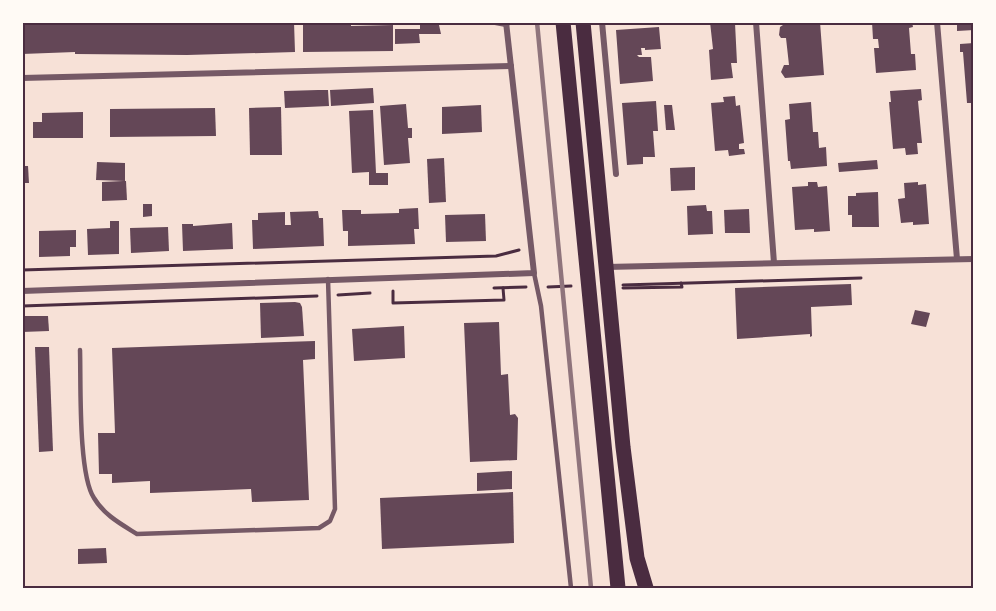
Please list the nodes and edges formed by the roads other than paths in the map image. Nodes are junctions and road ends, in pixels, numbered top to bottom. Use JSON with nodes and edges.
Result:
{"nodes":[{"id":1,"x":491,"y":22,"type":"edge"},
{"id":2,"x":563,"y":22,"type":"edge"},
{"id":3,"x":583,"y":22,"type":"edge"},
{"id":4,"x":602,"y":22,"type":"edge"},
{"id":5,"x":756,"y":22,"type":"edge"},
{"id":6,"x":937,"y":22,"type":"edge"},
{"id":7,"x":506,"y":24,"type":"edge"},
{"id":8,"x":511,"y":66,"type":"junction"},
{"id":9,"x":22,"y":78,"type":"edge"},
{"id":10,"x":616,"y":174,"type":"dead end"},
{"id":11,"x":957,"y":259,"type":"junction"},
{"id":12,"x":974,"y":259,"type":"edge"},
{"id":13,"x":774,"y":263,"type":"junction"},
{"id":14,"x":606,"y":267,"type":"junction"},
{"id":15,"x":534,"y":273,"type":"junction"},
{"id":16,"x":328,"y":279,"type":"junction"},
{"id":17,"x":22,"y":291,"type":"edge"},
{"id":18,"x":80,"y":350,"type":"dead end"},
{"id":19,"x":637,"y":558,"type":"junction"},
{"id":20,"x":571,"y":588,"type":"edge"},
{"id":21,"x":618,"y":588,"type":"edge"},
{"id":22,"x":634,"y":588,"type":"edge"},
{"id":23,"x":646,"y":588,"type":"edge"}],
"edges":[{"from":1,"to":7,"type":"lane"},
{"from":2,"to":21,"type":"main road"},
{"from":3,"to":14,"type":"main road"},
{"from":4,"to":10,"type":"street"},
{"from":5,"to":13,"type":"street"},
{"from":6,"to":11,"type":"street"},
{"from":7,"to":8,"type":"street"},
{"from":8,"to":9,"type":"street"},
{"from":8,"to":15,"type":"street"},
{"from":11,"to":12,"type":"street"},
{"from":11,"to":13,"type":"street"},
{"from":13,"to":14,"type":"street"},
{"from":14,"to":19,"type":"main road"},
{"from":15,"to":16,"type":"street"},
{"from":15,"to":20,"type":"lane"},
{"from":16,"to":17,"type":"street"},
{"from":16,"to":18,"type":"lane"},
{"from":19,"to":22,"type":"main road"},
{"from":19,"to":23,"type":"main road"}]}
